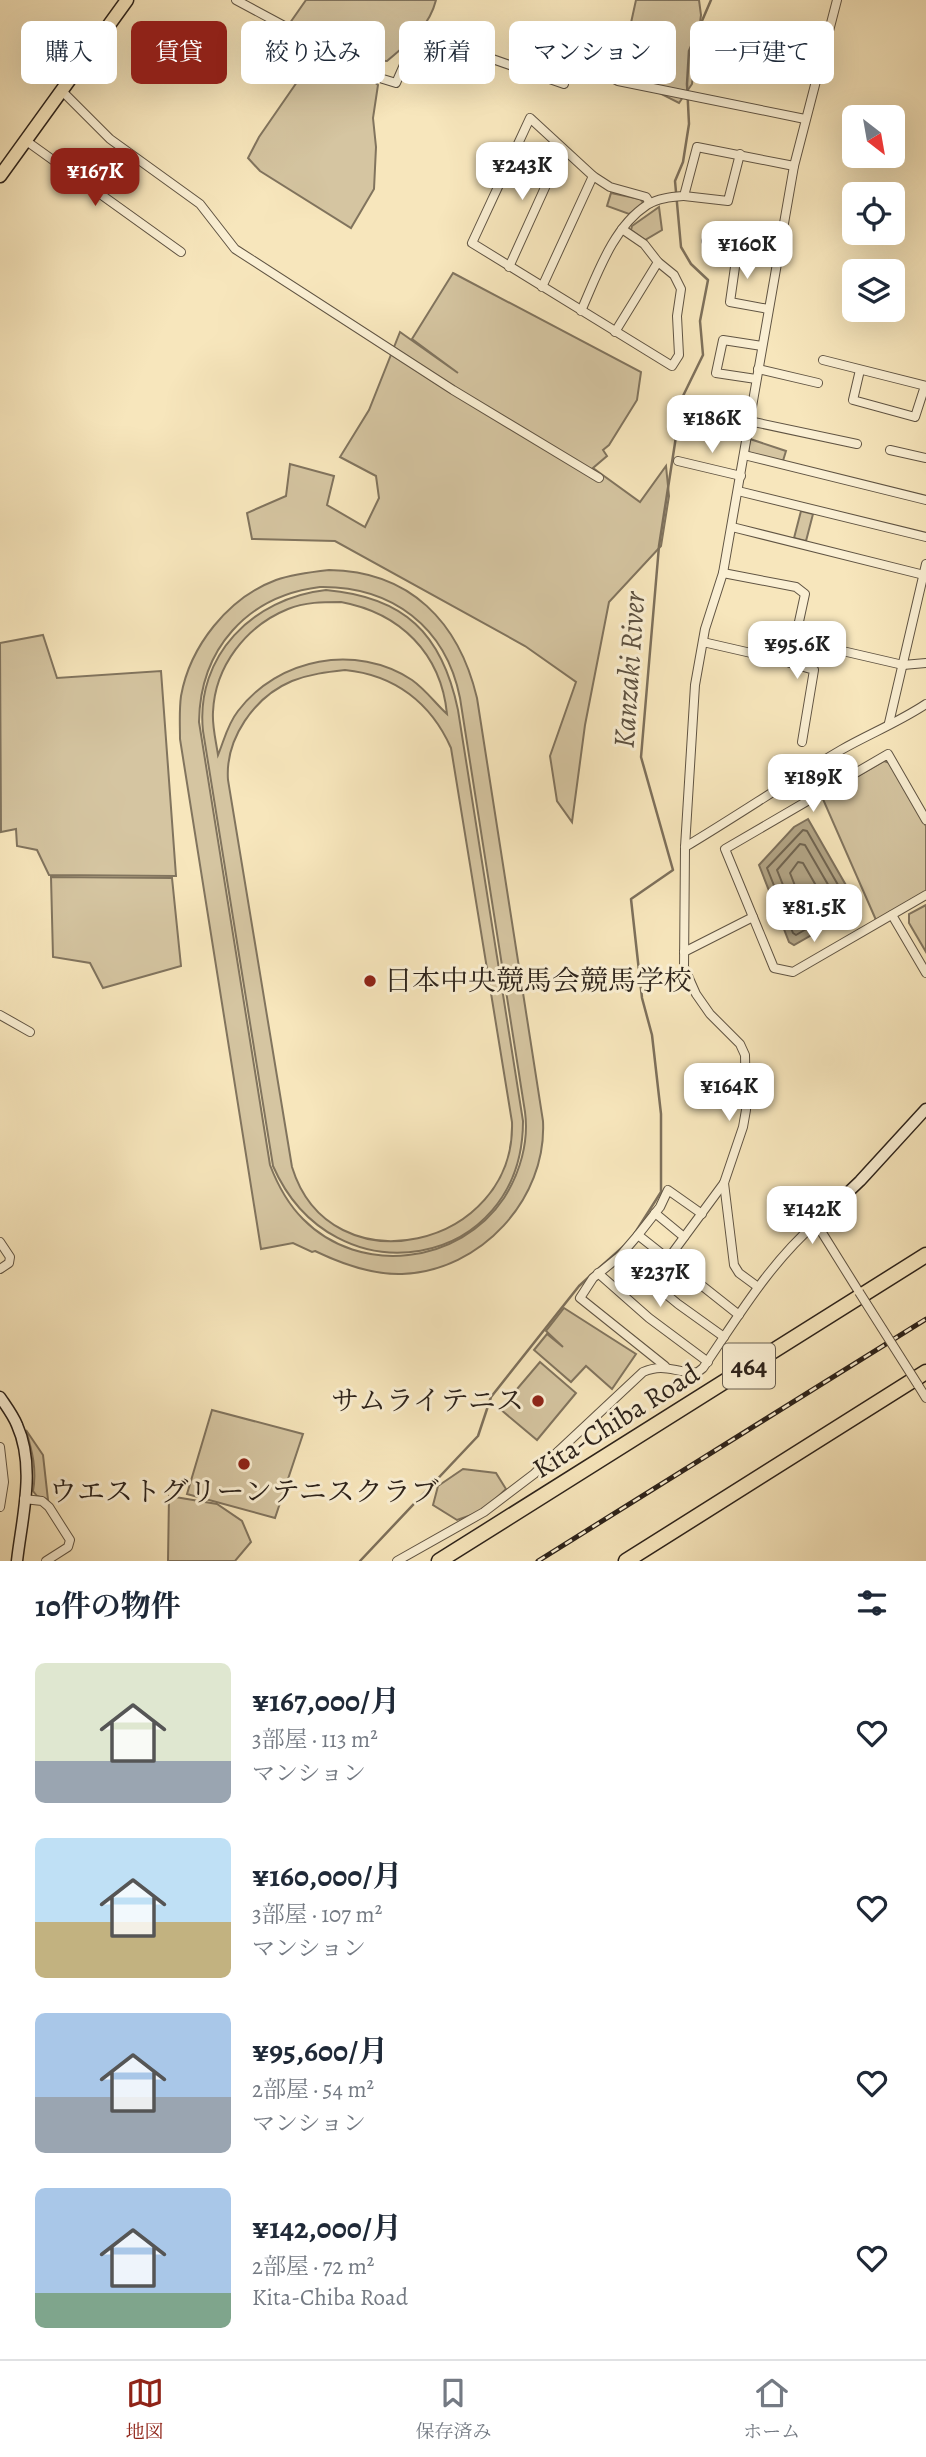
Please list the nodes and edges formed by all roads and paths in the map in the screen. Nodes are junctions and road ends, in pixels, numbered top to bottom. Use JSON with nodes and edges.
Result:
{"nodes":[{"id":1,"x":127,"y":0,"type":"edge"},
{"id":2,"x":236,"y":0,"type":"edge"},
{"id":3,"x":837,"y":0,"type":"edge"},
{"id":4,"x":509,"y":65,"type":"edge"},
{"id":5,"x":633,"y":84,"type":"edge"},
{"id":6,"x":61,"y":90,"type":"junction"},
{"id":7,"x":805,"y":119,"type":"junction"},
{"id":8,"x":25,"y":140,"type":"junction"},
{"id":9,"x":562,"y":150,"type":"junction"},
{"id":10,"x":740,"y":154,"type":"junction"},
{"id":11,"x":794,"y":166,"type":"junction"},
{"id":12,"x":0,"y":176,"type":"edge"},
{"id":13,"x":593,"y":176,"type":"junction"},
{"id":14,"x":684,"y":196,"type":"junction"},
{"id":15,"x":650,"y":203,"type":"junction"},
{"id":16,"x":622,"y":229,"type":"junction"},
{"id":17,"x":706,"y":241,"type":"dead end"},
{"id":18,"x":738,"y":246,"type":"junction"},
{"id":19,"x":181,"y":252,"type":"dead end"},
{"id":20,"x":779,"y":252,"type":"junction"},
{"id":21,"x":658,"y":262,"type":"junction"},
{"id":22,"x":509,"y":267,"type":"junction"},
{"id":23,"x":542,"y":287,"type":"junction"},
{"id":24,"x":768,"y":309,"type":"junction"},
{"id":25,"x":581,"y":311,"type":"junction"},
{"id":26,"x":615,"y":332,"type":"junction"},
{"id":27,"x":762,"y":346,"type":"junction"},
{"id":28,"x":823,"y":360,"type":"dead end"},
{"id":29,"x":758,"y":369,"type":"junction"},
{"id":30,"x":860,"y":370,"type":"junction"},
{"id":31,"x":757,"y":379,"type":"junction"},
{"id":32,"x":818,"y":383,"type":"dead end"},
{"id":33,"x":925,"y":386,"type":"edge"},
{"id":34,"x":749,"y":421,"type":"junction"},
{"id":35,"x":857,"y":444,"type":"dead end"},
{"id":36,"x":890,"y":450,"type":"dead end"},
{"id":37,"x":744,"y":455,"type":"junction"},
{"id":38,"x":926,"y":458,"type":"edge"},
{"id":39,"x":678,"y":461,"type":"dead end"},
{"id":40,"x":741,"y":476,"type":"junction"},
{"id":41,"x":599,"y":478,"type":"dead end"},
{"id":42,"x":738,"y":491,"type":"junction"},
{"id":43,"x":926,"y":500,"type":"edge"},
{"id":44,"x":732,"y":527,"type":"junction"},
{"id":45,"x":926,"y":537,"type":"edge"},
{"id":46,"x":926,"y":564,"type":"edge"},
{"id":47,"x":723,"y":573,"type":"junction"},
{"id":48,"x":923,"y":575,"type":"junction"},
{"id":49,"x":795,"y":640,"type":"junction"},
{"id":50,"x":703,"y":642,"type":"junction"},
{"id":51,"x":751,"y":653,"type":"dead end"},
{"id":52,"x":926,"y":663,"type":"edge"},
{"id":53,"x":903,"y":664,"type":"junction"},
{"id":54,"x":926,"y":704,"type":"edge"},
{"id":55,"x":890,"y":723,"type":"junction"},
{"id":56,"x":802,"y":742,"type":"dead end"},
{"id":57,"x":926,"y":820,"type":"edge"},
{"id":58,"x":685,"y":847,"type":"junction"},
{"id":59,"x":926,"y":895,"type":"edge"},
{"id":60,"x":892,"y":915,"type":"junction"},
{"id":61,"x":753,"y":917,"type":"junction"},
{"id":62,"x":684,"y":952,"type":"junction"},
{"id":63,"x":926,"y":973,"type":"edge"},
{"id":64,"x":0,"y":1015,"type":"edge"},
{"id":65,"x":30,"y":1032,"type":"dead end"},
{"id":66,"x":926,"y":1109,"type":"edge"},
{"id":67,"x":724,"y":1183,"type":"junction"},
{"id":68,"x":655,"y":1213,"type":"junction"},
{"id":69,"x":702,"y":1214,"type":"junction"},
{"id":70,"x":816,"y":1223,"type":"junction"},
{"id":71,"x":638,"y":1236,"type":"junction"},
{"id":72,"x":684,"y":1237,"type":"junction"},
{"id":73,"x":0,"y":1242,"type":"edge"},
{"id":74,"x":926,"y":1255,"type":"edge"},
{"id":75,"x":620,"y":1256,"type":"junction"},
{"id":76,"x":668,"y":1259,"type":"junction"},
{"id":77,"x":0,"y":1269,"type":"edge"},
{"id":78,"x":598,"y":1273,"type":"junction"},
{"id":79,"x":758,"y":1287,"type":"junction"},
{"id":80,"x":739,"y":1315,"type":"junction"},
{"id":81,"x":724,"y":1337,"type":"junction"},
{"id":82,"x":708,"y":1362,"type":"junction"},
{"id":83,"x":665,"y":1366,"type":"junction"},
{"id":84,"x":922,"y":1379,"type":"edge"},
{"id":85,"x":0,"y":1397,"type":"edge"},
{"id":86,"x":926,"y":1398,"type":"edge"},
{"id":87,"x":0,"y":1447,"type":"edge"},
{"id":88,"x":2,"y":1468,"type":"edge"},
{"id":89,"x":24,"y":1499,"type":"junction"},
{"id":90,"x":0,"y":1507,"type":"edge"},
{"id":91,"x":17,"y":1561,"type":"edge"},
{"id":92,"x":46,"y":1561,"type":"edge"},
{"id":93,"x":397,"y":1561,"type":"edge"},
{"id":94,"x":439,"y":1561,"type":"edge"},
{"id":95,"x":625,"y":1561,"type":"edge"}],
"edges":[{"from":1,"to":6,"type":"main road"},
{"from":2,"to":4,"type":"street"},
{"from":3,"to":7,"type":"street"},
{"from":5,"to":7,"type":"street"},
{"from":6,"to":8,"type":"main road"},
{"from":6,"to":41,"type":"street"},
{"from":7,"to":11,"type":"street"},
{"from":8,"to":12,"type":"main road"},
{"from":8,"to":19,"type":"street"},
{"from":9,"to":13,"type":"street"},
{"from":9,"to":22,"type":"street"},
{"from":9,"to":22,"type":"street"},
{"from":10,"to":11,"type":"street"},
{"from":10,"to":14,"type":"street"},
{"from":10,"to":14,"type":"street"},
{"from":11,"to":20,"type":"street"},
{"from":13,"to":15,"type":"street"},
{"from":13,"to":23,"type":"street"},
{"from":14,"to":15,"type":"street"},
{"from":15,"to":16,"type":"street"},
{"from":16,"to":21,"type":"street"},
{"from":16,"to":25,"type":"street"},
{"from":17,"to":18,"type":"street"},
{"from":18,"to":20,"type":"street"},
{"from":18,"to":24,"type":"street"},
{"from":20,"to":24,"type":"street"},
{"from":21,"to":26,"type":"street"},
{"from":21,"to":26,"type":"street"},
{"from":22,"to":23,"type":"street"},
{"from":23,"to":25,"type":"street"},
{"from":24,"to":27,"type":"street"},
{"from":25,"to":26,"type":"street"},
{"from":27,"to":29,"type":"street"},
{"from":27,"to":31,"type":"street"},
{"from":28,"to":30,"type":"street"},
{"from":29,"to":31,"type":"street"},
{"from":29,"to":32,"type":"street"},
{"from":30,"to":33,"type":"street"},
{"from":30,"to":33,"type":"street"},
{"from":31,"to":34,"type":"street"},
{"from":34,"to":35,"type":"street"},
{"from":34,"to":37,"type":"street"},
{"from":36,"to":38,"type":"street"},
{"from":37,"to":40,"type":"street"},
{"from":37,"to":43,"type":"street"},
{"from":39,"to":40,"type":"street"},
{"from":40,"to":42,"type":"street"},
{"from":42,"to":44,"type":"street"},
{"from":42,"to":45,"type":"street"},
{"from":44,"to":47,"type":"street"},
{"from":44,"to":48,"type":"street"},
{"from":46,"to":48,"type":"street"},
{"from":47,"to":49,"type":"street"},
{"from":47,"to":50,"type":"street"},
{"from":48,"to":53,"type":"street"},
{"from":49,"to":53,"type":"street"},
{"from":49,"to":56,"type":"street"},
{"from":50,"to":51,"type":"street"},
{"from":50,"to":58,"type":"street"},
{"from":52,"to":53,"type":"street"},
{"from":53,"to":55,"type":"street"},
{"from":54,"to":55,"type":"street"},
{"from":55,"to":58,"type":"street"},
{"from":57,"to":61,"type":"street"},
{"from":58,"to":62,"type":"street"},
{"from":59,"to":60,"type":"street"},
{"from":60,"to":61,"type":"street"},
{"from":60,"to":63,"type":"street"},
{"from":61,"to":62,"type":"street"},
{"from":62,"to":67,"type":"street"},
{"from":64,"to":65,"type":"street"},
{"from":66,"to":70,"type":"street"},
{"from":67,"to":69,"type":"street"},
{"from":67,"to":79,"type":"street"},
{"from":68,"to":69,"type":"street"},
{"from":68,"to":71,"type":"street"},
{"from":68,"to":72,"type":"street"},
{"from":69,"to":72,"type":"street"},
{"from":70,"to":79,"type":"street"},
{"from":70,"to":84,"type":"street","bridge":true},
{"from":71,"to":75,"type":"street"},
{"from":71,"to":76,"type":"street"},
{"from":72,"to":76,"type":"street"},
{"from":73,"to":77,"type":"street"},
{"from":74,"to":94,"type":"highway","name":"Kita-Chiba Road","number":"464"},
{"from":75,"to":78,"type":"street"},
{"from":75,"to":81,"type":"street"},
{"from":76,"to":80,"type":"street"},
{"from":78,"to":82,"type":"street"},
{"from":78,"to":83,"type":"street"},
{"from":79,"to":80,"type":"street"},
{"from":80,"to":81,"type":"street"},
{"from":81,"to":82,"type":"street"},
{"from":82,"to":83,"type":"street"},
{"from":83,"to":93,"type":"street"},
{"from":84,"to":86,"type":"street"},
{"from":84,"to":95,"type":"highway"},
{"from":85,"to":89,"type":"street"},
{"from":87,"to":88,"type":"street"},
{"from":88,"to":90,"type":"street"},
{"from":89,"to":91,"type":"street"},
{"from":89,"to":92,"type":"street"}]}
